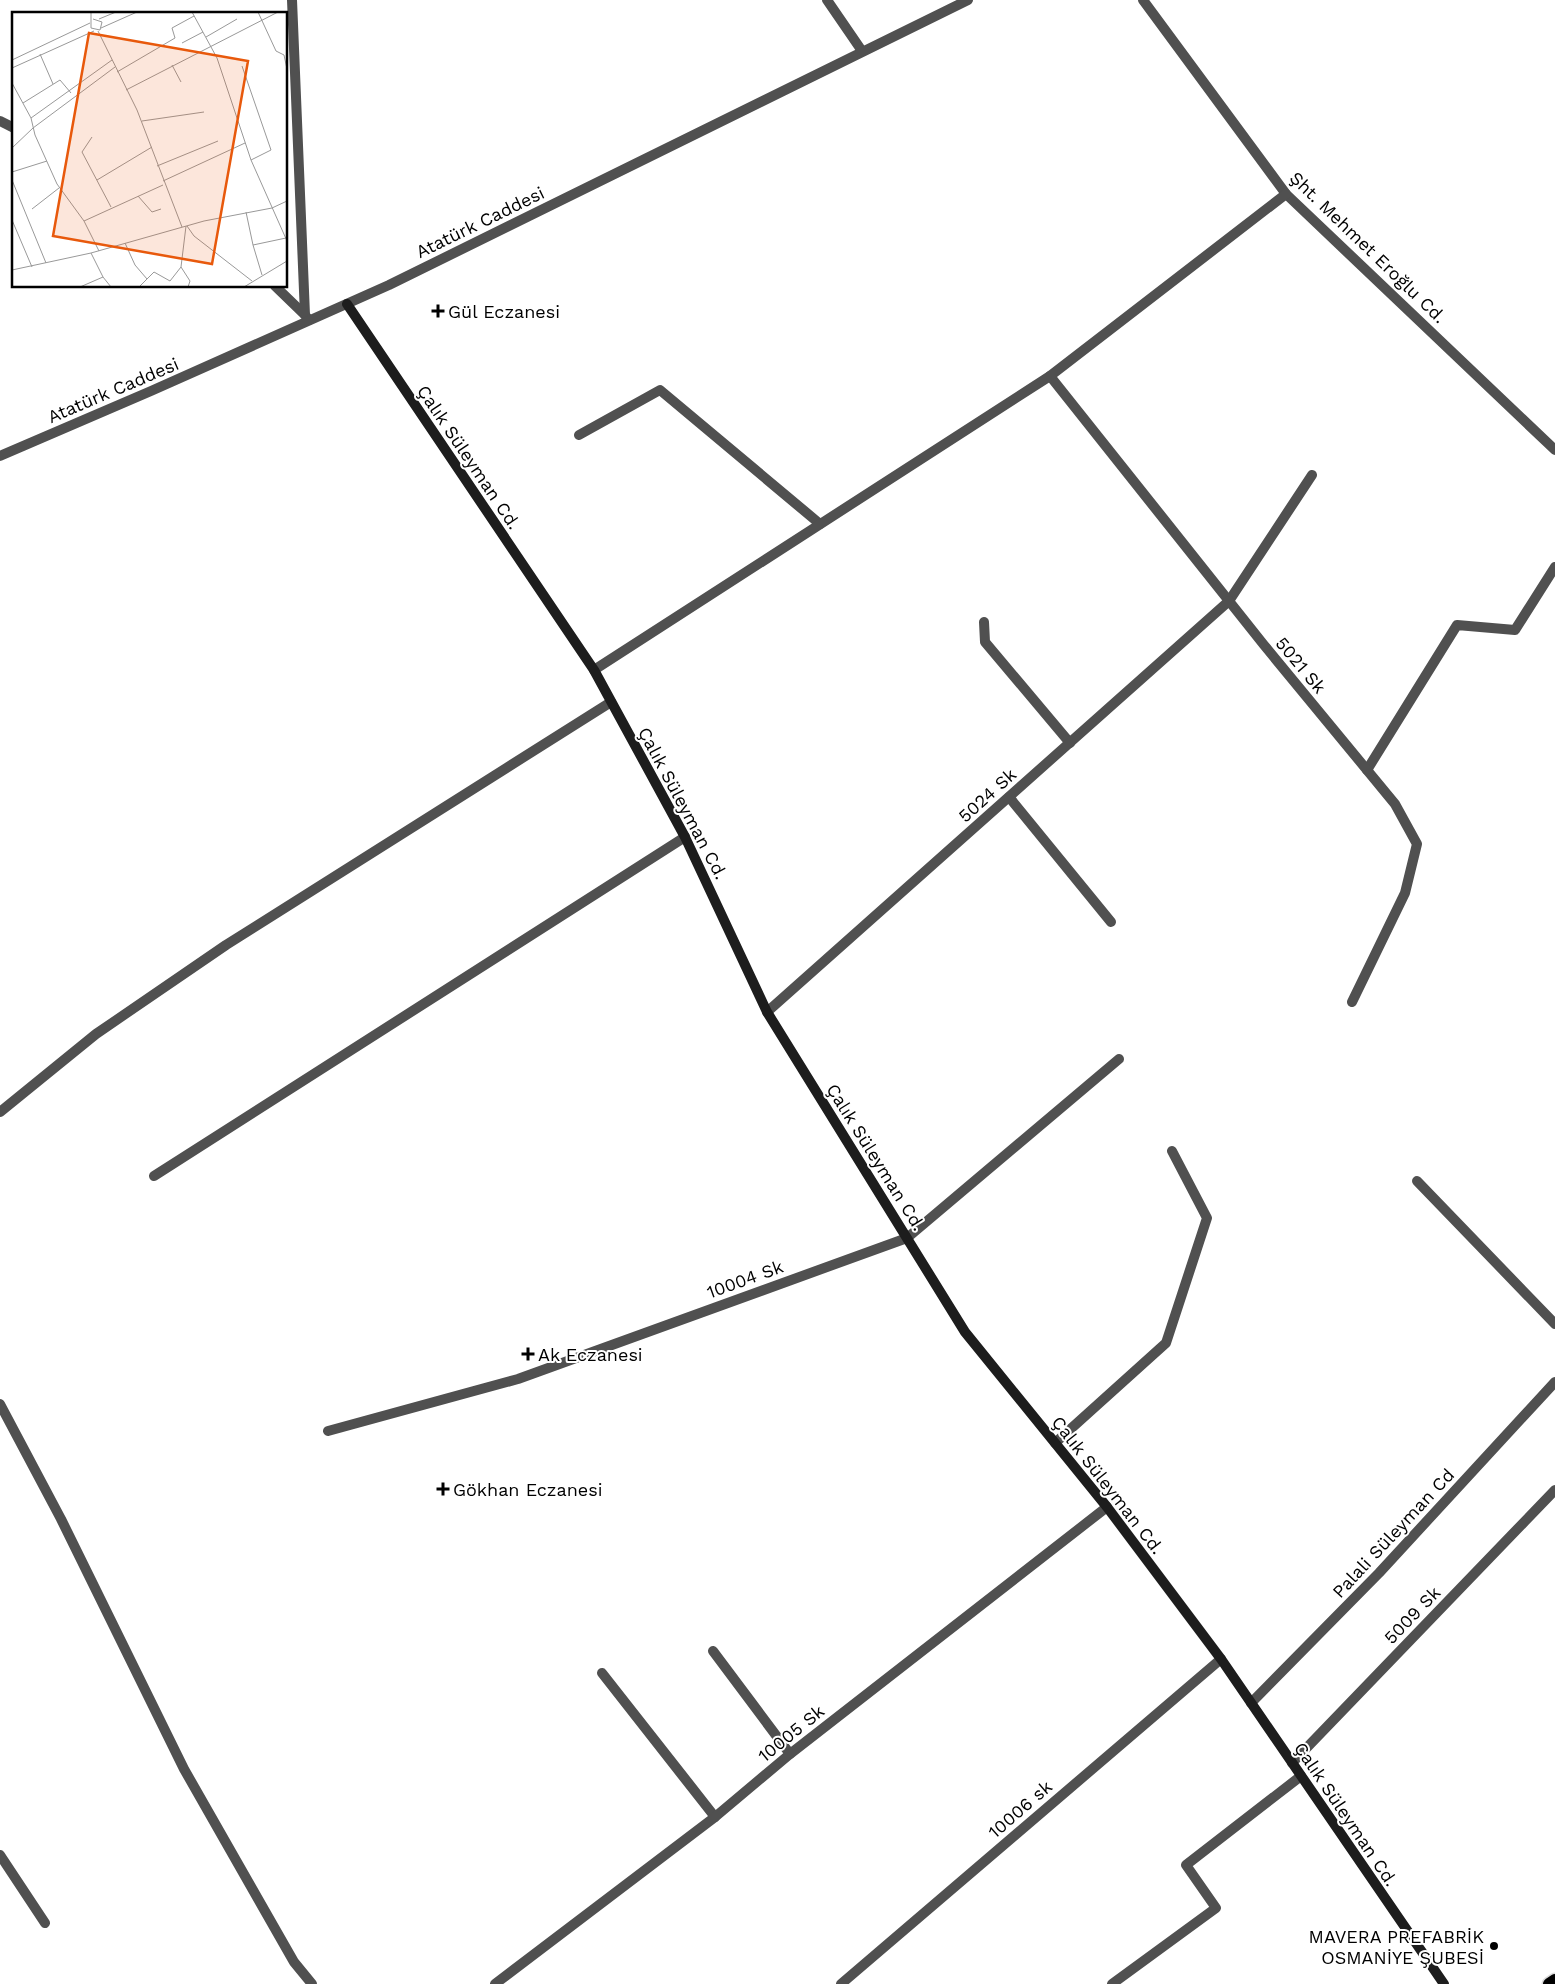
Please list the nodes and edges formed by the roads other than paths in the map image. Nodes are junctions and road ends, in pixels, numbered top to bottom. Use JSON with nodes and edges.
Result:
{"nodes":[{"id":1,"x":292,"y":0,"type":"edge"},
{"id":2,"x":827,"y":0,"type":"edge"},
{"id":3,"x":968,"y":0,"type":"edge"},
{"id":4,"x":1143,"y":0,"type":"edge"},
{"id":5,"x":862,"y":51,"type":"junction"},
{"id":6,"x":0,"y":121,"type":"edge"},
{"id":7,"x":12,"y":127,"type":"edge"},
{"id":8,"x":1286,"y":194,"type":"junction"},
{"id":9,"x":277,"y":288,"type":"edge"},
{"id":10,"x":347,"y":304,"type":"junction"},
{"id":11,"x":307,"y":317,"type":"junction"},
{"id":12,"x":1050,"y":376,"type":"junction"},
{"id":13,"x":579,"y":435,"type":"dead end"},
{"id":14,"x":1555,"y":450,"type":"edge"},
{"id":15,"x":0,"y":456,"type":"edge"},
{"id":16,"x":1312,"y":475,"type":"dead end"},
{"id":17,"x":820,"y":524,"type":"junction"},
{"id":18,"x":1555,"y":567,"type":"edge"},
{"id":19,"x":1229,"y":601,"type":"junction"},
{"id":20,"x":984,"y":622,"type":"dead end"},
{"id":21,"x":594,"y":670,"type":"junction"},
{"id":22,"x":611,"y":702,"type":"junction"},
{"id":23,"x":1070,"y":743,"type":"junction"},
{"id":24,"x":1368,"y":770,"type":"junction"},
{"id":25,"x":1009,"y":797,"type":"junction"},
{"id":26,"x":686,"y":837,"type":"junction"},
{"id":27,"x":1110,"y":922,"type":"dead end"},
{"id":28,"x":1352,"y":1002,"type":"dead end"},
{"id":29,"x":768,"y":1012,"type":"junction"},
{"id":30,"x":1119,"y":1059,"type":"dead end"},
{"id":31,"x":0,"y":1112,"type":"edge"},
{"id":32,"x":1172,"y":1152,"type":"dead end"},
{"id":33,"x":154,"y":1176,"type":"dead end"},
{"id":34,"x":1418,"y":1181,"type":"dead end"},
{"id":35,"x":907,"y":1238,"type":"junction"},
{"id":36,"x":1555,"y":1324,"type":"edge"},
{"id":37,"x":1555,"y":1382,"type":"edge"},
{"id":38,"x":0,"y":1404,"type":"edge"},
{"id":39,"x":328,"y":1431,"type":"dead end"},
{"id":40,"x":1055,"y":1443,"type":"junction"},
{"id":41,"x":1555,"y":1490,"type":"edge"},
{"id":42,"x":1107,"y":1507,"type":"junction"},
{"id":43,"x":713,"y":1651,"type":"dead end"},
{"id":44,"x":1220,"y":1659,"type":"junction"},
{"id":45,"x":602,"y":1673,"type":"dead end"},
{"id":46,"x":1251,"y":1703,"type":"junction"},
{"id":47,"x":790,"y":1754,"type":"junction"},
{"id":48,"x":1292,"y":1763,"type":"junction"},
{"id":49,"x":1301,"y":1776,"type":"junction"},
{"id":50,"x":714,"y":1817,"type":"junction"},
{"id":51,"x":0,"y":1855,"type":"edge"},
{"id":52,"x":45,"y":1923,"type":"dead end"},
{"id":53,"x":1555,"y":1980,"type":"edge"},
{"id":54,"x":312,"y":1984,"type":"edge"},
{"id":55,"x":495,"y":1984,"type":"edge"},
{"id":56,"x":842,"y":1984,"type":"edge"},
{"id":57,"x":1112,"y":1984,"type":"edge"},
{"id":58,"x":1444,"y":1984,"type":"edge"},
{"id":59,"x":1549,"y":1984,"type":"edge"}],
"edges":[{"from":1,"to":11,"type":"street"},
{"from":2,"to":5,"type":"street"},
{"from":3,"to":5,"type":"street","name":"Atatürk Caddesi"},
{"from":4,"to":8,"type":"street","name":"Şht. Mehmet Eroğlu Cd."},
{"from":5,"to":10,"type":"street","name":"Atatürk Caddesi"},
{"from":6,"to":7,"type":"street"},
{"from":8,"to":12,"type":"street"},
{"from":8,"to":14,"type":"street","name":"Şht. Mehmet Eroğlu Cd."},
{"from":9,"to":11,"type":"street"},
{"from":10,"to":11,"type":"street","name":"Atatürk Caddesi"},
{"from":10,"to":21,"type":"main road","name":"Çalık Süleyman Cd."},
{"from":11,"to":15,"type":"street","name":"Atatürk Caddesi"},
{"from":12,"to":17,"type":"street"},
{"from":12,"to":19,"type":"street","name":"5021 Sk"},
{"from":13,"to":17,"type":"street"},
{"from":16,"to":19,"type":"street","name":"5024 Sk"},
{"from":17,"to":21,"type":"street"},
{"from":18,"to":24,"type":"street"},
{"from":19,"to":23,"type":"street","name":"5024 Sk"},
{"from":19,"to":24,"type":"street","name":"5021 Sk"},
{"from":20,"to":23,"type":"street"},
{"from":21,"to":22,"type":"main road","name":"Çalık Süleyman Cd."},
{"from":22,"to":26,"type":"main road","name":"Çalık Süleyman Cd."},
{"from":22,"to":31,"type":"street"},
{"from":23,"to":25,"type":"street","name":"5024 Sk"},
{"from":24,"to":28,"type":"street","name":"5021 Sk"},
{"from":25,"to":27,"type":"street"},
{"from":25,"to":29,"type":"street","name":"5024 Sk"},
{"from":26,"to":29,"type":"main road","name":"Çalık Süleyman Cd."},
{"from":26,"to":33,"type":"street"},
{"from":29,"to":35,"type":"main road","name":"Çalık Süleyman Cd."},
{"from":30,"to":35,"type":"street","name":"10004 Sk"},
{"from":32,"to":40,"type":"street"},
{"from":34,"to":36,"type":"street"},
{"from":35,"to":39,"type":"street","name":"10004 Sk"},
{"from":35,"to":40,"type":"main road","name":"Çalık Süleyman Cd."},
{"from":37,"to":46,"type":"street","name":"Palali Süleyman Cd"},
{"from":38,"to":54,"type":"street"},
{"from":40,"to":42,"type":"main road","name":"Çalık Süleyman Cd."},
{"from":41,"to":48,"type":"street","name":"5009 Sk"},
{"from":42,"to":44,"type":"main road","name":"Çalık Süleyman Cd."},
{"from":42,"to":47,"type":"street","name":"10005 Sk"},
{"from":43,"to":47,"type":"street"},
{"from":44,"to":46,"type":"main road","name":"Çalık Süleyman Cd."},
{"from":44,"to":56,"type":"street","name":"10006 sk"},
{"from":45,"to":50,"type":"street"},
{"from":46,"to":48,"type":"main road","name":"Çalık Süleyman Cd."},
{"from":47,"to":50,"type":"street","name":"10005 Sk"},
{"from":48,"to":49,"type":"main road","name":"Çalık Süleyman Cd."},
{"from":49,"to":57,"type":"street"},
{"from":49,"to":58,"type":"main road","name":"Çalık Süleyman Cd."},
{"from":50,"to":55,"type":"street","name":"10005 Sk"},
{"from":51,"to":52,"type":"street"},
{"from":53,"to":59,"type":"main road"}]}
